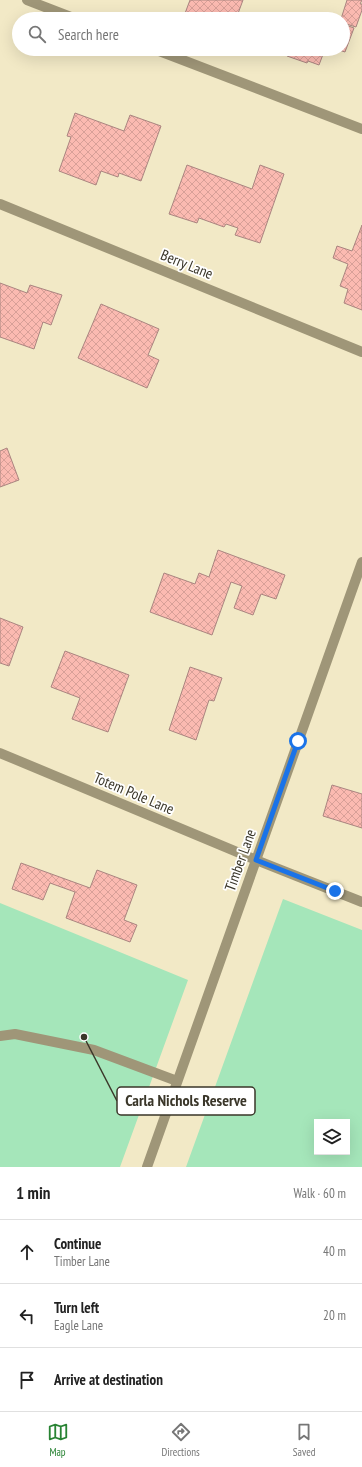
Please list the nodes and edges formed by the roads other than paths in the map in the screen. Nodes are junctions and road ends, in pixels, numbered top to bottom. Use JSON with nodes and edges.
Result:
{"nodes":[{"id":1,"x":27,"y":0,"type":"edge"},
{"id":2,"x":58,"y":12,"type":"edge"},
{"id":3,"x":172,"y":56,"type":"edge"},
{"id":4,"x":362,"y":129,"type":"edge"},
{"id":5,"x":0,"y":204,"type":"edge"},
{"id":6,"x":362,"y":352,"type":"edge"},
{"id":7,"x":362,"y":562,"type":"edge"},
{"id":8,"x":0,"y":753,"type":"edge"},
{"id":9,"x":256,"y":860,"type":"junction"},
{"id":10,"x":362,"y":902,"type":"edge"},
{"id":11,"x":0,"y":1036,"type":"edge"},
{"id":12,"x":178,"y":1081,"type":"junction"},
{"id":13,"x":147,"y":1167,"type":"edge"}],
"edges":[{"from":1,"to":2,"type":"street"},
{"from":3,"to":4,"type":"street"},
{"from":5,"to":6,"type":"street","name":"Berry Lane"},
{"from":7,"to":9,"type":"street","name":"Timber Lane"},
{"from":8,"to":9,"type":"street","name":"Totem Pole Lane"},
{"from":9,"to":10,"type":"street","name":"Totem Pole Lane"},
{"from":9,"to":12,"type":"street","name":"Timber Lane"},
{"from":11,"to":12,"type":"street"},
{"from":12,"to":13,"type":"street","name":"Timber Lane"}]}
